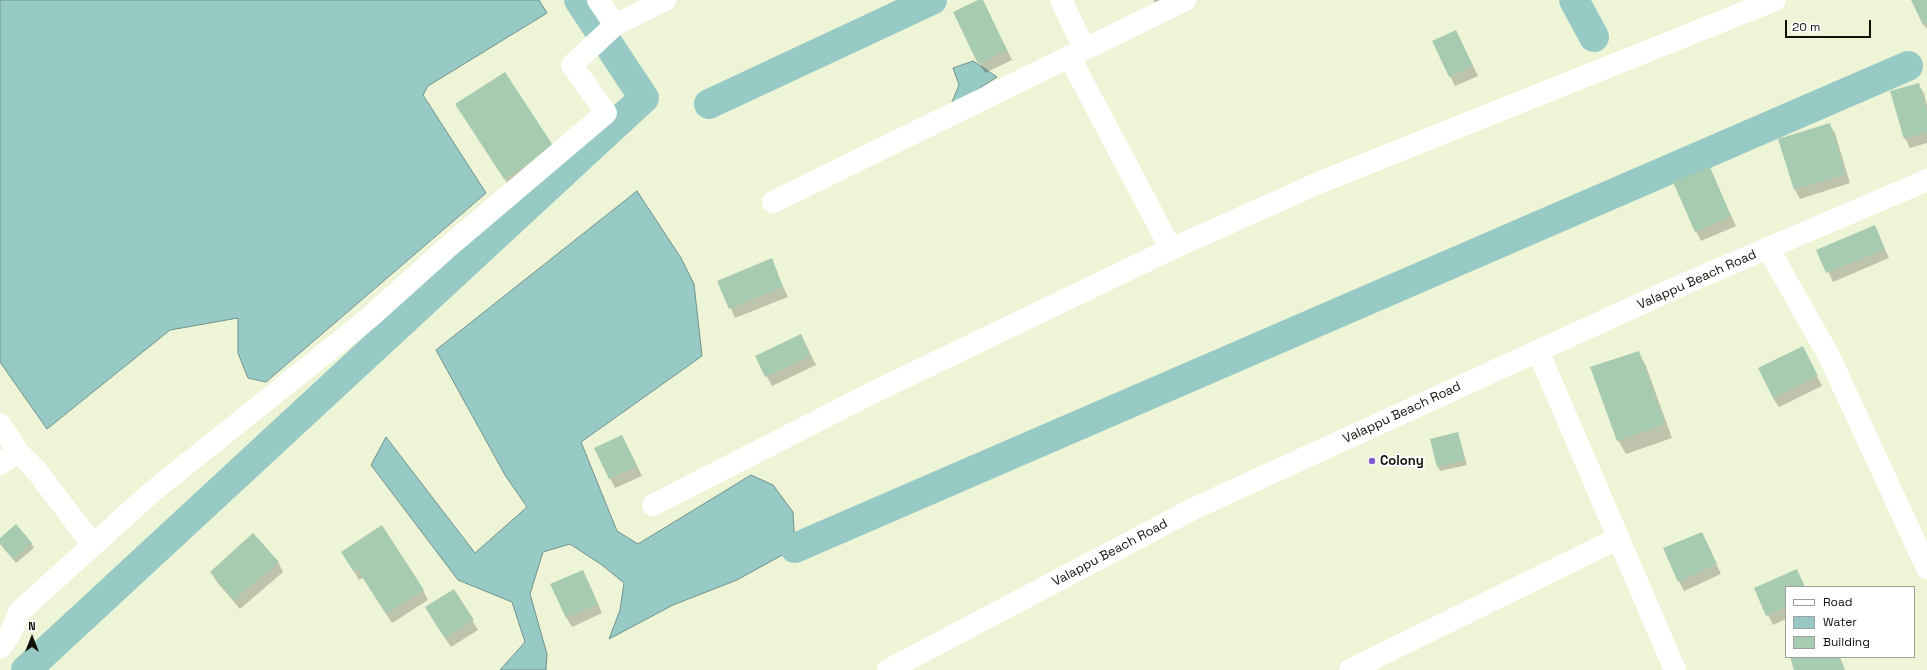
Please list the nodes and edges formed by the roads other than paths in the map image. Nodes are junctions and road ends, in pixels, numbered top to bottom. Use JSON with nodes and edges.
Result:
{"nodes":[{"id":1,"x":598,"y":0,"type":"edge"},
{"id":2,"x":665,"y":0,"type":"edge"},
{"id":3,"x":1061,"y":0,"type":"edge"},
{"id":4,"x":1185,"y":0,"type":"edge"},
{"id":5,"x":1774,"y":0,"type":"edge"},
{"id":6,"x":612,"y":27,"type":"junction"},
{"id":7,"x":1077,"y":52,"type":"junction"},
{"id":8,"x":1927,"y":180,"type":"edge"},
{"id":9,"x":773,"y":202,"type":"dead end"},
{"id":10,"x":1768,"y":248,"type":"junction"},
{"id":11,"x":1171,"y":249,"type":"junction"},
{"id":12,"x":1538,"y":351,"type":"junction"},
{"id":13,"x":0,"y":424,"type":"edge"},
{"id":14,"x":9,"y":458,"type":"edge"},
{"id":15,"x":653,"y":505,"type":"dead end"},
{"id":16,"x":1619,"y":538,"type":"junction"},
{"id":17,"x":93,"y":545,"type":"junction"},
{"id":18,"x":1927,"y":568,"type":"edge"},
{"id":19,"x":0,"y":648,"type":"edge"},
{"id":20,"x":888,"y":670,"type":"edge"},
{"id":21,"x":1350,"y":670,"type":"edge"},
{"id":22,"x":1675,"y":670,"type":"edge"}],
"edges":[{"from":1,"to":6,"type":"street"},
{"from":2,"to":6,"type":"street"},
{"from":3,"to":7,"type":"street"},
{"from":4,"to":7,"type":"street"},
{"from":5,"to":11,"type":"street"},
{"from":6,"to":17,"type":"street"},
{"from":7,"to":9,"type":"street"},
{"from":7,"to":11,"type":"street"},
{"from":8,"to":10,"type":"street","name":"Valappu Beach Road"},
{"from":10,"to":12,"type":"street","name":"Valappu Beach Road"},
{"from":10,"to":18,"type":"street"},
{"from":11,"to":15,"type":"street"},
{"from":12,"to":16,"type":"street"},
{"from":12,"to":20,"type":"street","name":"Valappu Beach Road"},
{"from":13,"to":14,"type":"street"},
{"from":14,"to":17,"type":"street"},
{"from":16,"to":21,"type":"street"},
{"from":16,"to":22,"type":"street"},
{"from":17,"to":19,"type":"street"}]}
